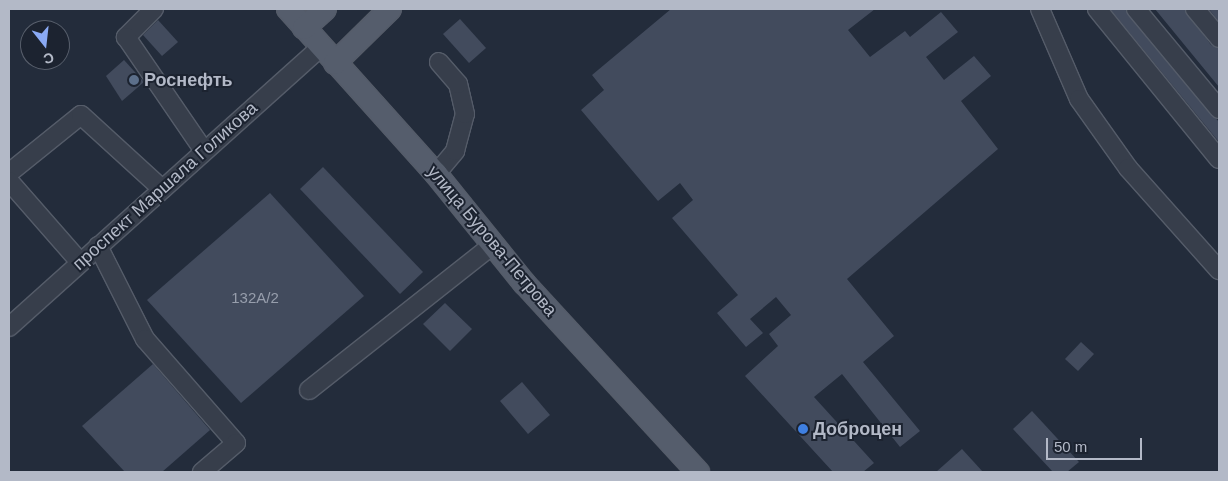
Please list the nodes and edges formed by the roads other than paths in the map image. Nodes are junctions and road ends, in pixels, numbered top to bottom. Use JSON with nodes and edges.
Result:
{"nodes":[{"id":1,"x":154,"y":9,"type":"edge"},
{"id":2,"x":288,"y":9,"type":"edge"},
{"id":3,"x":325,"y":9,"type":"edge"},
{"id":4,"x":390,"y":9,"type":"edge"},
{"id":5,"x":1040,"y":9,"type":"edge"},
{"id":6,"x":1097,"y":9,"type":"edge"},
{"id":7,"x":1136,"y":9,"type":"edge"},
{"id":8,"x":1195,"y":9,"type":"edge"},
{"id":9,"x":304,"y":28,"type":"junction"},
{"id":10,"x":1219,"y":38,"type":"edge"},
{"id":11,"x":328,"y":55,"type":"junction"},
{"id":12,"x":439,"y":62,"type":"dead end"},
{"id":13,"x":1219,"y":109,"type":"edge"},
{"id":14,"x":204,"y":151,"type":"junction"},
{"id":15,"x":1219,"y":159,"type":"edge"},
{"id":16,"x":9,"y":173,"type":"edge"},
{"id":17,"x":436,"y":174,"type":"junction"},
{"id":18,"x":9,"y":181,"type":"edge"},
{"id":19,"x":162,"y":189,"type":"junction"},
{"id":20,"x":494,"y":244,"type":"junction"},
{"id":21,"x":98,"y":246,"type":"junction"},
{"id":22,"x":80,"y":262,"type":"junction"},
{"id":23,"x":1219,"y":270,"type":"edge"},
{"id":24,"x":9,"y":327,"type":"edge"},
{"id":25,"x":309,"y":390,"type":"dead end"},
{"id":26,"x":202,"y":472,"type":"edge"},
{"id":27,"x":698,"y":472,"type":"edge"}],
"edges":[{"from":1,"to":14,"type":"street"},
{"from":2,"to":9,"type":"main road","name":"улица Бурова-Петрова"},
{"from":3,"to":9,"type":"main road"},
{"from":4,"to":11,"type":"main road","name":"проспект Маршала Голикова"},
{"from":5,"to":23,"type":"street"},
{"from":6,"to":15,"type":"street"},
{"from":7,"to":13,"type":"street"},
{"from":8,"to":10,"type":"street"},
{"from":9,"to":11,"type":"main road","name":"улица Бурова-Петрова"},
{"from":11,"to":14,"type":"street","name":"проспект Маршала Голикова"},
{"from":11,"to":17,"type":"main road","name":"улица Бурова-Петрова"},
{"from":12,"to":17,"type":"street"},
{"from":14,"to":19,"type":"street","name":"проспект Маршала Голикова"},
{"from":16,"to":19,"type":"street"},
{"from":17,"to":20,"type":"main road","name":"улица Бурова-Петрова"},
{"from":18,"to":22,"type":"street"},
{"from":19,"to":21,"type":"street","name":"проспект Маршала Голикова"},
{"from":20,"to":25,"type":"street"},
{"from":20,"to":27,"type":"main road","name":"улица Бурова-Петрова"},
{"from":21,"to":22,"type":"street","name":"проспект Маршала Голикова"},
{"from":21,"to":26,"type":"street"},
{"from":22,"to":24,"type":"street","name":"проспект Маршала Голикова"}]}
